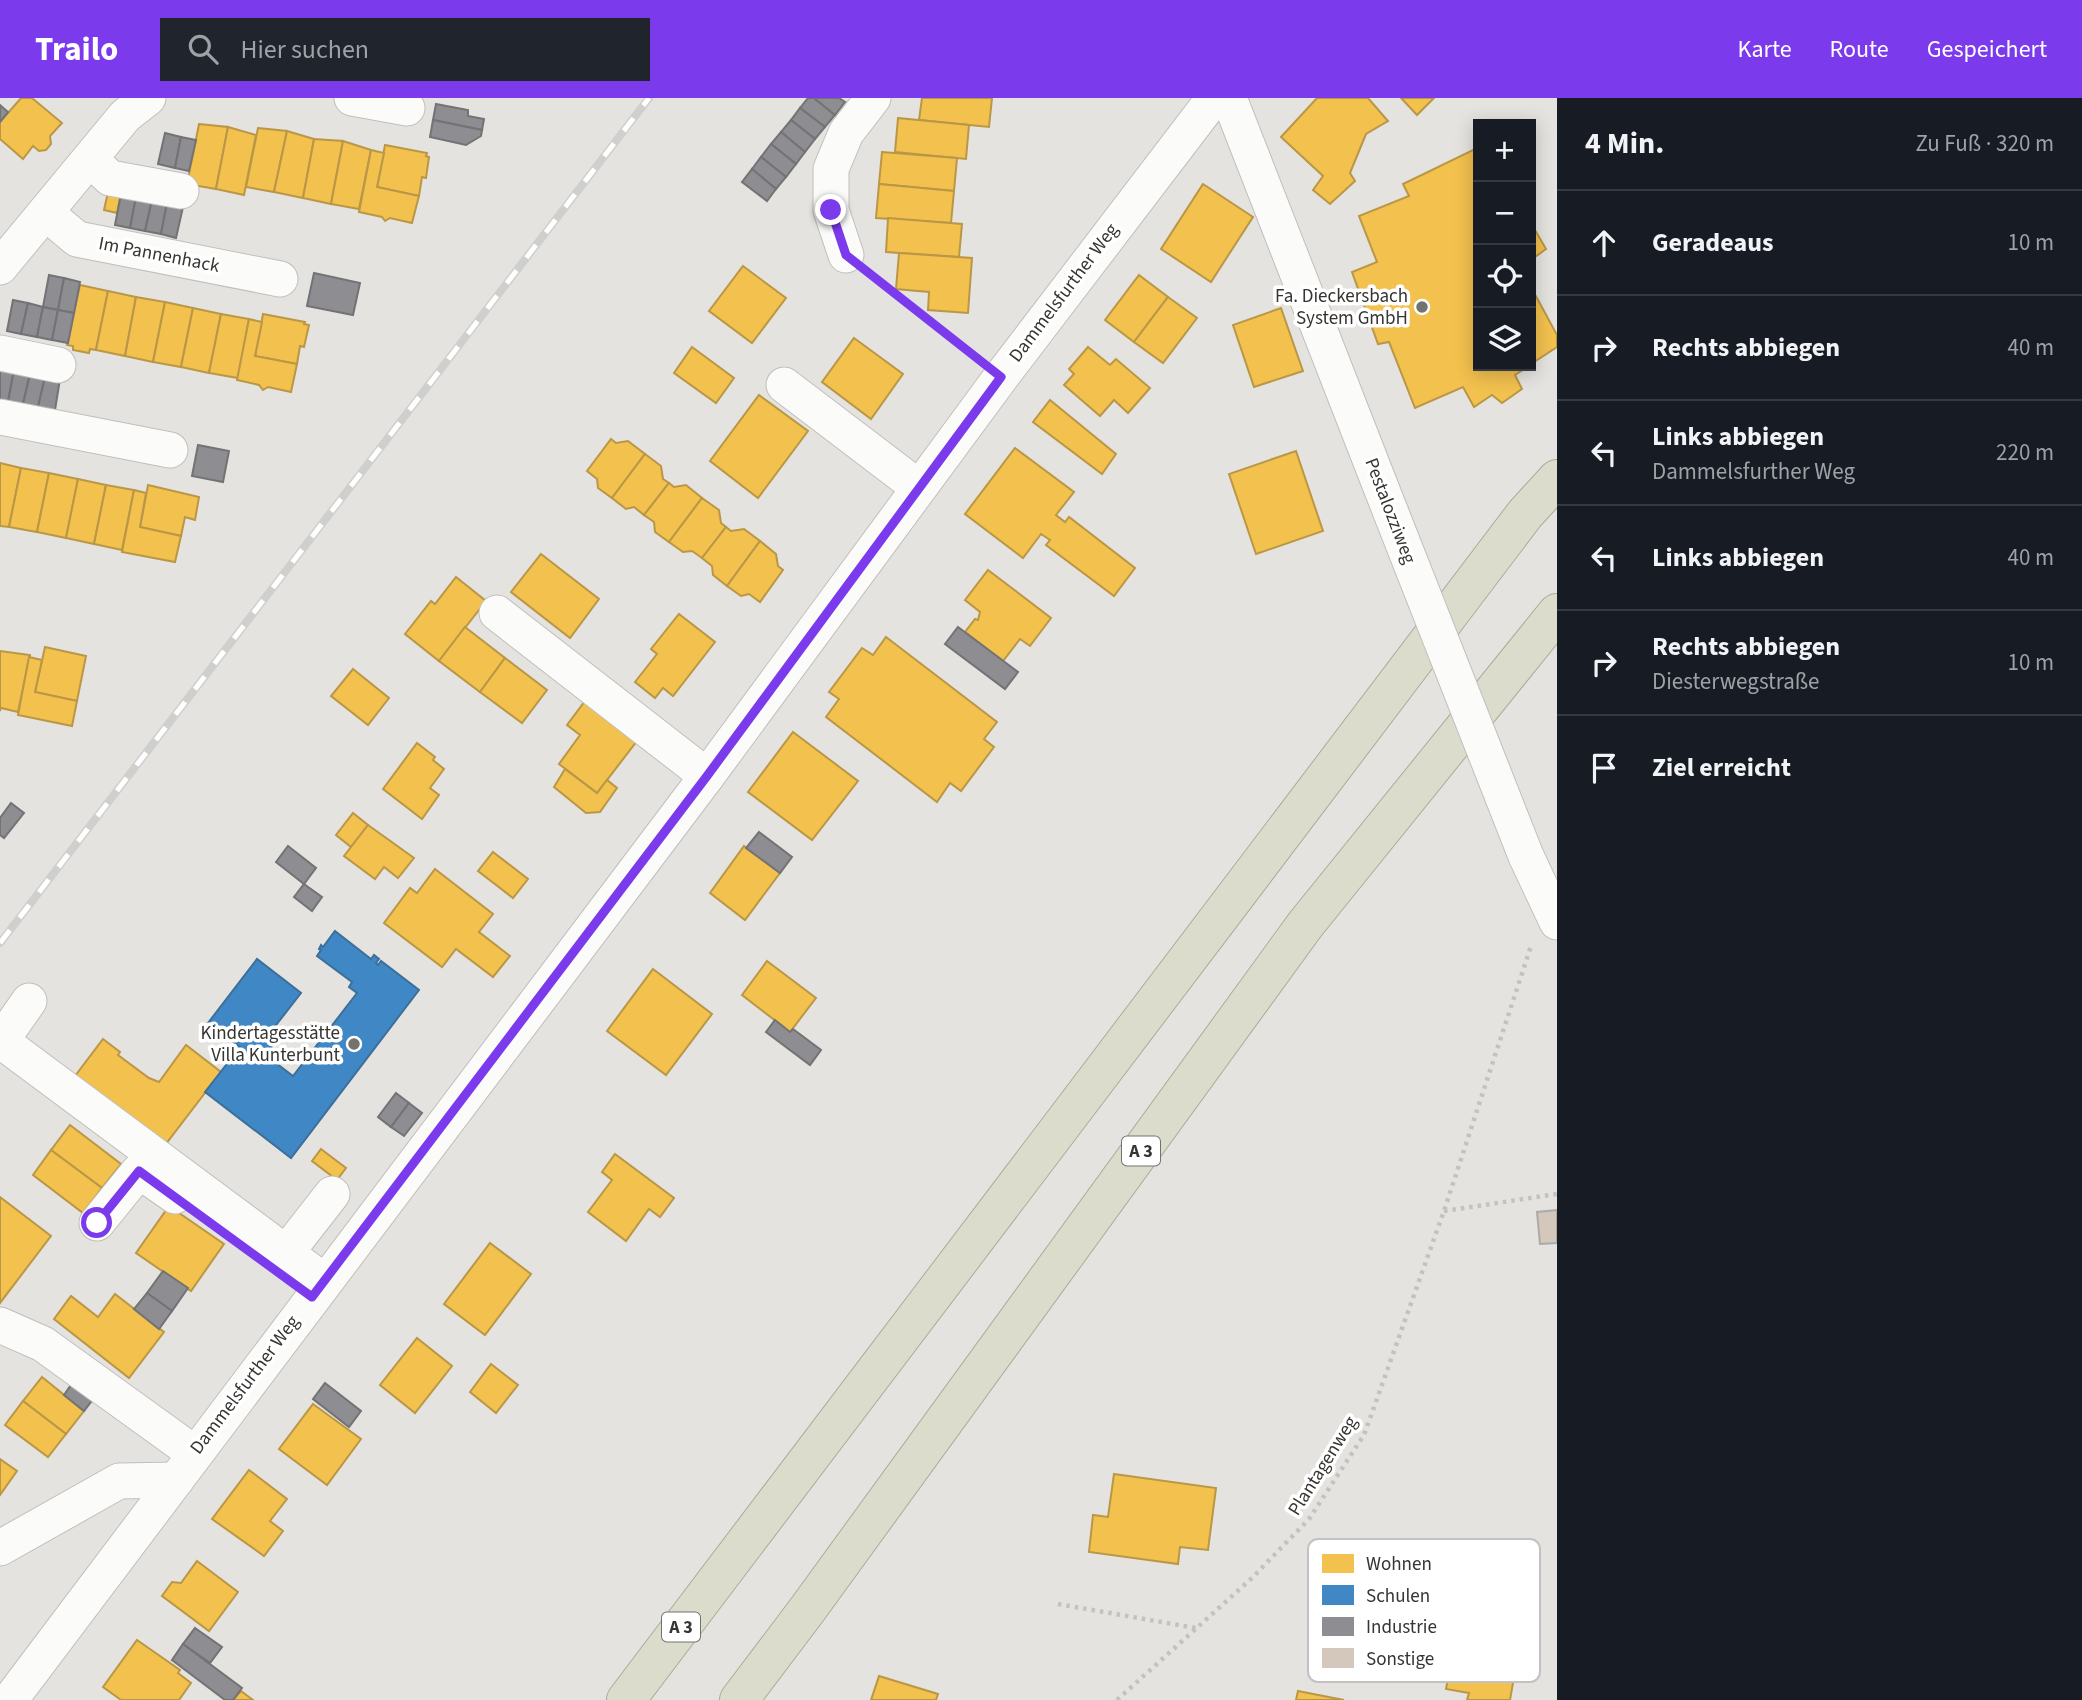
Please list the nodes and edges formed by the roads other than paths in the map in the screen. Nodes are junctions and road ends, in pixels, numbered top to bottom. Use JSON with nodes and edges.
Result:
{"nodes":[{"id":1,"x":352,"y":98,"type":"edge"},
{"id":2,"x":873,"y":98,"type":"edge"},
{"id":3,"x":1214,"y":98,"type":"edge"},
{"id":4,"x":1229,"y":98,"type":"edge"},
{"id":5,"x":126,"y":104,"type":"edge"},
{"id":6,"x":407,"y":108,"type":"dead end"},
{"id":7,"x":90,"y":159,"type":"junction"},
{"id":8,"x":181,"y":191,"type":"dead end"},
{"id":9,"x":46,"y":213,"type":"junction"},
{"id":10,"x":846,"y":255,"type":"road end"},
{"id":11,"x":0,"y":267,"type":"edge"},
{"id":12,"x":280,"y":279,"type":"dead end"},
{"id":13,"x":0,"y":352,"type":"edge"},
{"id":14,"x":58,"y":365,"type":"dead end"},
{"id":15,"x":784,"y":385,"type":"dead end"},
{"id":16,"x":0,"y":417,"type":"edge"},
{"id":17,"x":170,"y":450,"type":"dead end"},
{"id":18,"x":1557,"y":480,"type":"edge"},
{"id":19,"x":918,"y":487,"type":"junction"},
{"id":20,"x":497,"y":613,"type":"dead end"},
{"id":21,"x":1557,"y":613,"type":"edge"},
{"id":22,"x":707,"y":776,"type":"junction"},
{"id":23,"x":1552,"y":912,"type":"edge"},
{"id":24,"x":29,"y":1001,"type":"dead end"},
{"id":25,"x":332,"y":1194,"type":"dead end"},
{"id":26,"x":97,"y":1223,"type":"dead end"},
{"id":27,"x":286,"y":1253,"type":"junction"},
{"id":28,"x":318,"y":1289,"type":"junction"},
{"id":29,"x":0,"y":1325,"type":"edge"},
{"id":30,"x":185,"y":1466,"type":"junction"},
{"id":31,"x":0,"y":1548,"type":"edge"},
{"id":32,"x":9,"y":1700,"type":"edge"},
{"id":33,"x":626,"y":1700,"type":"edge"},
{"id":34,"x":739,"y":1700,"type":"edge"}],
"edges":[{"from":1,"to":6,"type":"street"},
{"from":2,"to":10,"type":"street"},
{"from":3,"to":19,"type":"street","name":"Dammelsfurther Weg"},
{"from":4,"to":23,"type":"street","name":"Pestalozziweg","bridge":true},
{"from":5,"to":7,"type":"street"},
{"from":7,"to":8,"type":"street"},
{"from":7,"to":9,"type":"street"},
{"from":9,"to":11,"type":"street"},
{"from":9,"to":12,"type":"street","name":"Im Pannenhack"},
{"from":13,"to":14,"type":"street"},
{"from":15,"to":19,"type":"street"},
{"from":16,"to":17,"type":"street"},
{"from":18,"to":33,"type":"highway","number":"A 3"},
{"from":19,"to":22,"type":"street","name":"Dammelsfurther Weg"},
{"from":20,"to":22,"type":"street"},
{"from":21,"to":34,"type":"highway","number":"A 3"},
{"from":22,"to":28,"type":"street","name":"Dammelsfurther Weg"},
{"from":24,"to":27,"type":"street"},
{"from":25,"to":27,"type":"street"},
{"from":26,"to":28,"type":"street"},
{"from":27,"to":28,"type":"street"},
{"from":28,"to":30,"type":"street","name":"Dammelsfurther Weg"},
{"from":29,"to":30,"type":"street"},
{"from":30,"to":31,"type":"street"},
{"from":30,"to":32,"type":"street","name":"Dammelsfurther Weg"}]}
